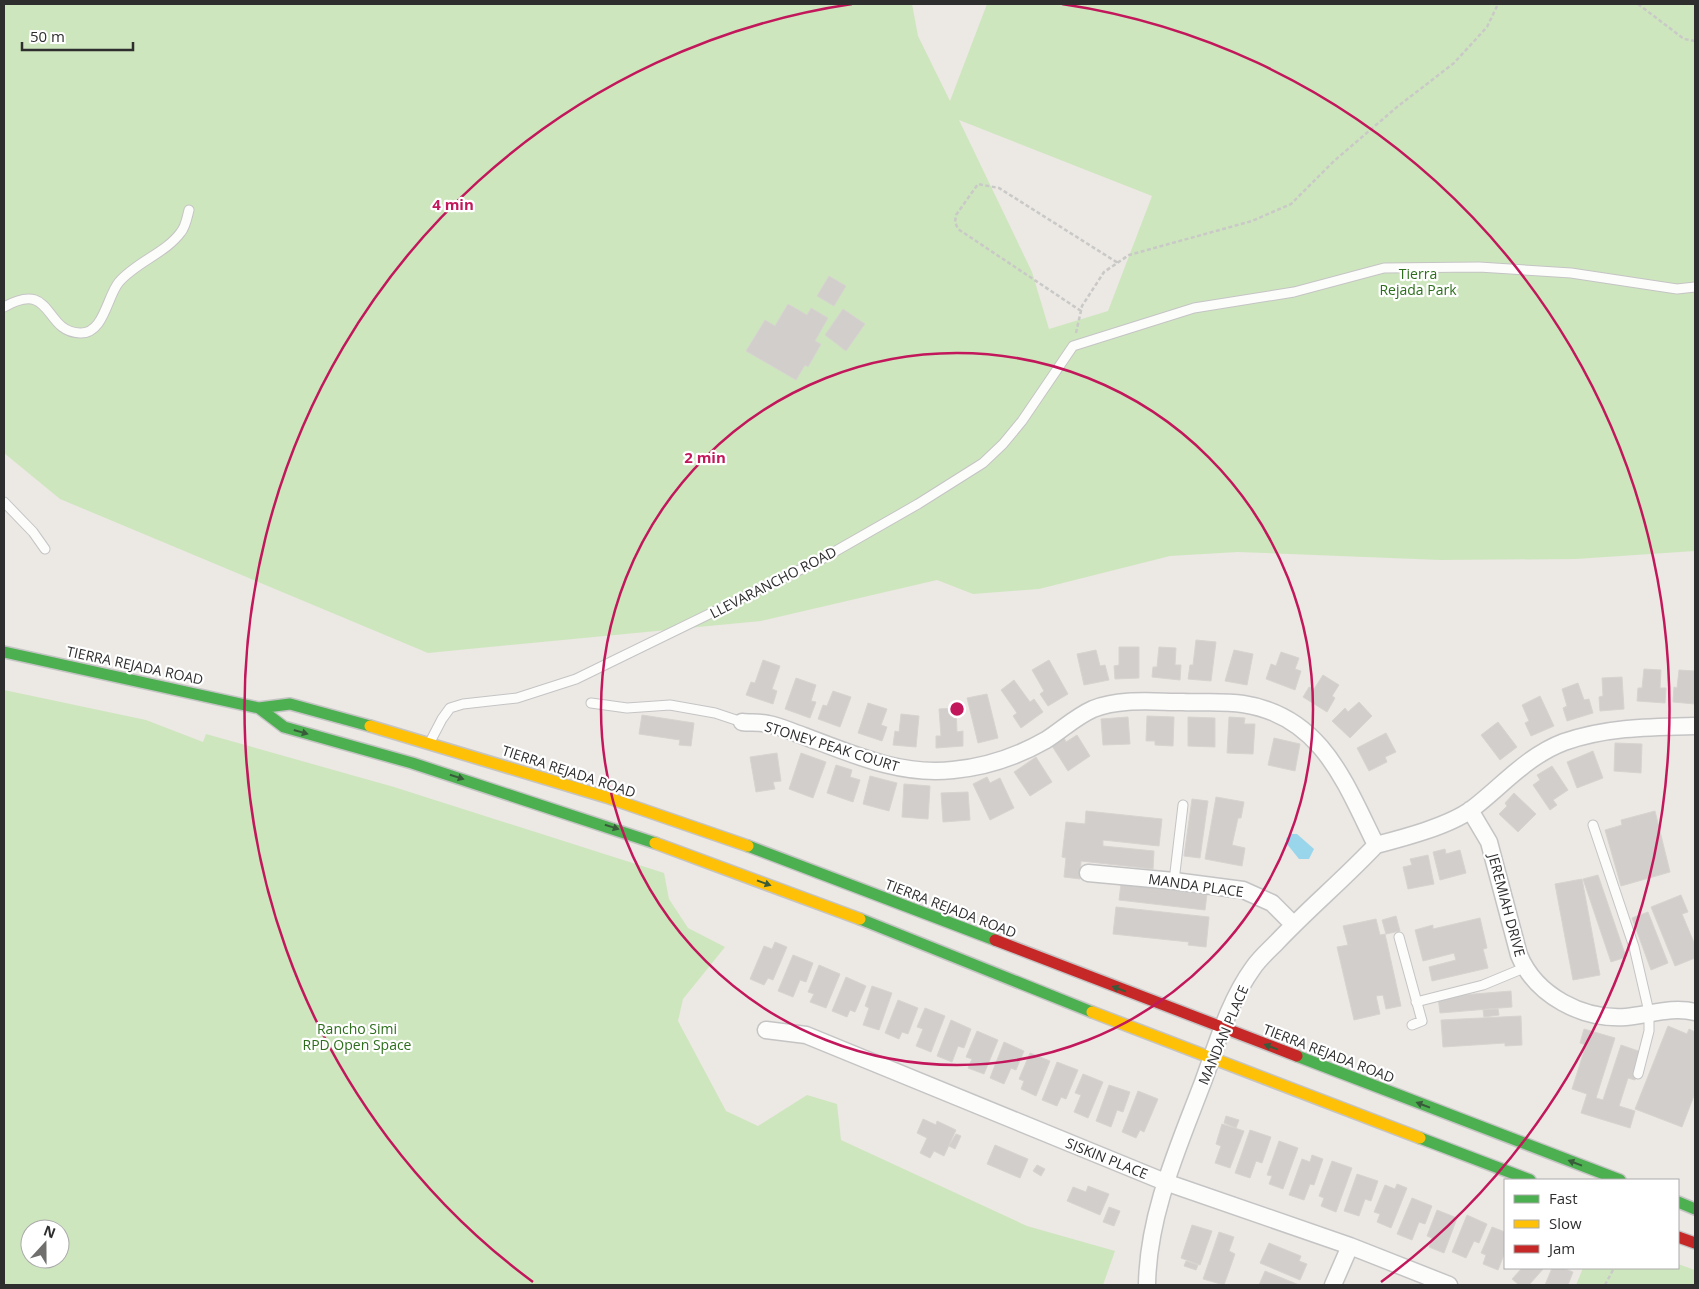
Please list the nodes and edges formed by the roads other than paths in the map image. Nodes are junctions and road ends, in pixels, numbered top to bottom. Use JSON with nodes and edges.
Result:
{"nodes":[{"id":1,"x":189,"y":210,"type":"dead end"},
{"id":2,"x":1695,"y":287,"type":"edge"},
{"id":3,"x":4,"y":307,"type":"edge"},
{"id":4,"x":4,"y":502,"type":"edge"},
{"id":5,"x":45,"y":549,"type":"dead end"},
{"id":6,"x":4,"y":652,"type":"edge"},
{"id":7,"x":591,"y":703,"type":"dead end"},
{"id":8,"x":260,"y":708,"type":"junction"},
{"id":9,"x":742,"y":722,"type":"joint"},
{"id":10,"x":1695,"y":726,"type":"edge"},
{"id":11,"x":430,"y":743,"type":"junction"},
{"id":12,"x":1183,"y":805,"type":"dead end"},
{"id":13,"x":1470,"y":810,"type":"junction"},
{"id":14,"x":1594,"y":824,"type":"dead end"},
{"id":15,"x":1376,"y":845,"type":"junction"},
{"id":16,"x":1088,"y":873,"type":"dead end"},
{"id":17,"x":1174,"y":881,"type":"junction"},
{"id":18,"x":1293,"y":924,"type":"junction"},
{"id":19,"x":1399,"y":937,"type":"dead end"},
{"id":20,"x":1524,"y":968,"type":"junction"},
{"id":21,"x":1416,"y":1002,"type":"junction"},
{"id":22,"x":1649,"y":1012,"type":"junction"},
{"id":23,"x":1695,"y":1012,"type":"edge"},
{"id":24,"x":1412,"y":1024,"type":"dead end"},
{"id":25,"x":1222,"y":1029,"type":"junction"},
{"id":26,"x":766,"y":1030,"type":"dead end"},
{"id":27,"x":1211,"y":1058,"type":"junction"},
{"id":28,"x":1638,"y":1074,"type":"dead end"},
{"id":29,"x":1527,"y":1179,"type":"edge"},
{"id":30,"x":1617,"y":1179,"type":"edge"},
{"id":31,"x":1166,"y":1182,"type":"junction"},
{"id":32,"x":1679,"y":1202,"type":"edge"},
{"id":33,"x":1695,"y":1209,"type":"edge"},
{"id":34,"x":1679,"y":1237,"type":"edge"},
{"id":35,"x":1695,"y":1243,"type":"edge"},
{"id":36,"x":1350,"y":1246,"type":"junction"},
{"id":37,"x":1147,"y":1285,"type":"edge"},
{"id":38,"x":1333,"y":1285,"type":"edge"},
{"id":39,"x":1449,"y":1285,"type":"edge"}],
"edges":[{"from":1,"to":3,"type":"lane"},
{"from":2,"to":11,"type":"lane","name":"LLEVARANCHO ROAD"},
{"from":4,"to":5,"type":"lane"},
{"from":6,"to":8,"type":"main road","name":"TIERRA REJADA ROAD"},
{"from":7,"to":9,"type":"lane"},
{"from":8,"to":11,"type":"main road","name":"TIERRA REJADA ROAD"},
{"from":8,"to":27,"type":"main road","name":"TIERRA REJADA ROAD","one_way":true},
{"from":9,"to":15,"type":"street","name":"STONEY PEAK COURT"},
{"from":10,"to":13,"type":"street"},
{"from":25,"to":11,"type":"main road","name":"TIERRA REJADA ROAD","one_way":true},
{"from":12,"to":17,"type":"lane"},
{"from":13,"to":15,"type":"street"},
{"from":13,"to":20,"type":"street","name":"JEREMIAH DRIVE"},
{"from":14,"to":22,"type":"lane"},
{"from":15,"to":18,"type":"street","name":"MANDAN PLACE"},
{"from":16,"to":17,"type":"street","name":"MANDA PLACE"},
{"from":17,"to":18,"type":"street","name":"MANDA PLACE"},
{"from":18,"to":25,"type":"street","name":"MANDAN PLACE"},
{"from":19,"to":21,"type":"lane"},
{"from":20,"to":21,"type":"lane"},
{"from":20,"to":22,"type":"street","name":"JEREMIAH DRIVE"},
{"from":21,"to":24,"type":"lane"},
{"from":22,"to":23,"type":"street","name":"JEREMIAH DRIVE"},
{"from":22,"to":28,"type":"lane"},
{"from":25,"to":27,"type":"street","name":"MANDAN PLACE"},
{"from":30,"to":25,"type":"main road","name":"TIERRA REJADA ROAD","one_way":true},
{"from":26,"to":31,"type":"street","name":"SISKIN PLACE"},
{"from":27,"to":29,"type":"main road","name":"TIERRA REJADA ROAD"},
{"from":27,"to":31,"type":"street","name":"MANDAN PLACE"},
{"from":31,"to":36,"type":"street","name":"SISKIN PLACE"},
{"from":31,"to":37,"type":"street","name":"MANDAN PLACE"},
{"from":32,"to":33,"type":"main road"},
{"from":34,"to":35,"type":"main road"},
{"from":36,"to":38,"type":"street"},
{"from":36,"to":39,"type":"street","name":"SISKIN PLACE"}]}
